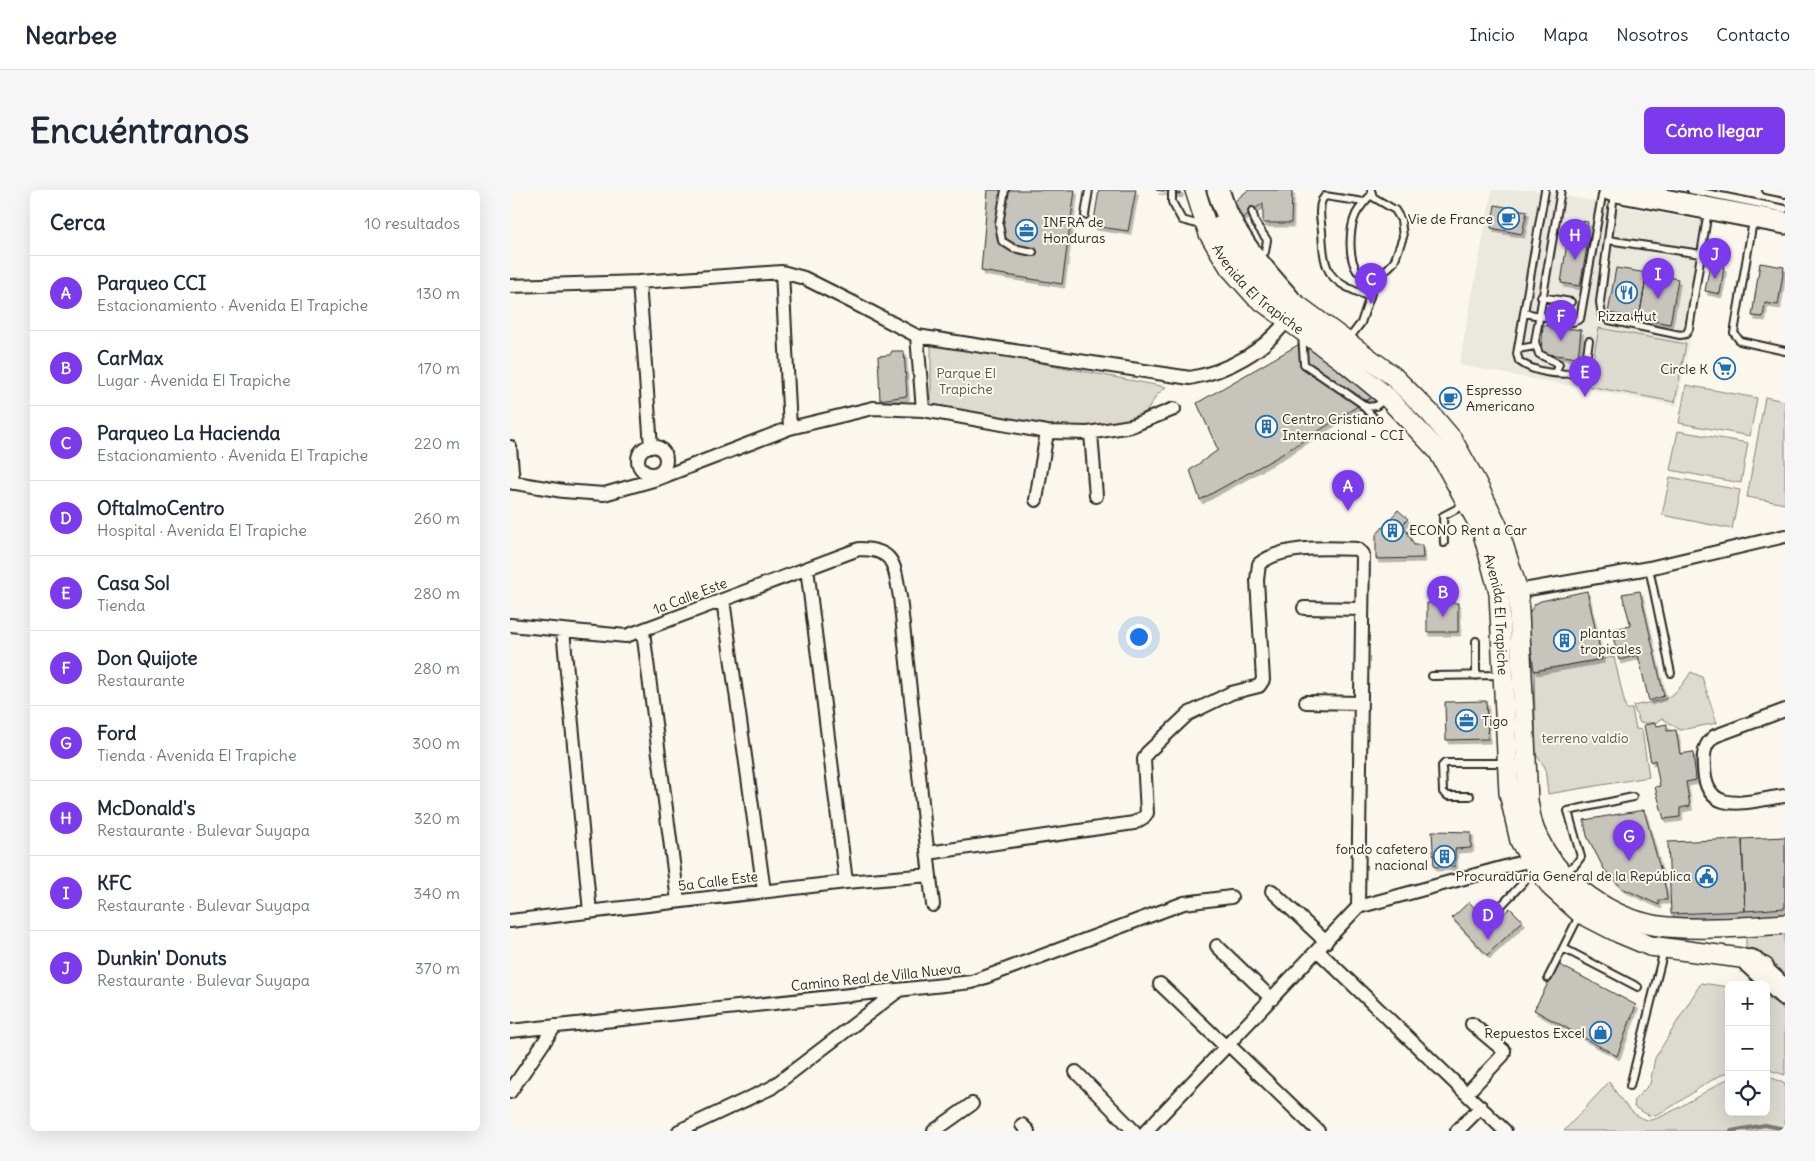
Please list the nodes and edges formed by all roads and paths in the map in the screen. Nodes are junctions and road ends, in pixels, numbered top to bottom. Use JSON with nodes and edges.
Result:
{"nodes":[{"id":1,"x":1005,"y":190,"type":"edge"},
{"id":2,"x":1089,"y":190,"type":"edge"},
{"id":3,"x":1195,"y":190,"type":"edge"},
{"id":4,"x":1206,"y":190,"type":"edge"},
{"id":5,"x":1218,"y":190,"type":"edge"},
{"id":6,"x":1545,"y":190,"type":"edge"},
{"id":7,"x":1561,"y":190,"type":"edge"},
{"id":8,"x":1602,"y":190,"type":"edge"},
{"id":9,"x":1613,"y":190,"type":"edge"},
{"id":10,"x":1692,"y":190,"type":"edge"},
{"id":11,"x":1766,"y":190,"type":"edge"},
{"id":12,"x":1371,"y":192,"type":"edge"},
{"id":13,"x":1172,"y":193,"type":"dead end"},
{"id":14,"x":1785,"y":194,"type":"edge"},
{"id":15,"x":1364,"y":202,"type":"junction"},
{"id":16,"x":1709,"y":208,"type":"junction"},
{"id":17,"x":1785,"y":209,"type":"edge"},
{"id":18,"x":1252,"y":211,"type":"dead end"},
{"id":19,"x":1085,"y":215,"type":"dead end"},
{"id":20,"x":1754,"y":217,"type":"junction"},
{"id":21,"x":1785,"y":223,"type":"edge"},
{"id":22,"x":1206,"y":226,"type":"junction"},
{"id":23,"x":1608,"y":240,"type":"junction"},
{"id":24,"x":1033,"y":252,"type":"dead end"},
{"id":25,"x":1701,"y":254,"type":"junction"},
{"id":26,"x":1254,"y":260,"type":"junction"},
{"id":27,"x":782,"y":272,"type":"junction"},
{"id":28,"x":1376,"y":281,"type":"junction"},
{"id":29,"x":639,"y":282,"type":"junction"},
{"id":30,"x":510,"y":286,"type":"edge"},
{"id":31,"x":1541,"y":296,"type":"junction"},
{"id":32,"x":1370,"y":297,"type":"junction"},
{"id":33,"x":1571,"y":302,"type":"dead end"},
{"id":34,"x":1524,"y":313,"type":"junction"},
{"id":35,"x":1293,"y":316,"type":"junction"},
{"id":36,"x":1538,"y":316,"type":"junction"},
{"id":37,"x":917,"y":336,"type":"junction"},
{"id":38,"x":1348,"y":341,"type":"junction"},
{"id":39,"x":1589,"y":341,"type":"dead end"},
{"id":40,"x":1535,"y":346,"type":"junction"},
{"id":41,"x":1518,"y":349,"type":"junction"},
{"id":42,"x":1785,"y":351,"type":"edge"},
{"id":43,"x":1555,"y":373,"type":"junction"},
{"id":44,"x":1393,"y":376,"type":"junction"},
{"id":45,"x":1387,"y":397,"type":"junction"},
{"id":46,"x":1362,"y":405,"type":"junction"},
{"id":47,"x":1174,"y":409,"type":"dead end"},
{"id":48,"x":923,"y":410,"type":"junction"},
{"id":49,"x":1374,"y":418,"type":"dead end"},
{"id":50,"x":790,"y":428,"type":"junction"},
{"id":51,"x":1047,"y":432,"type":"junction"},
{"id":52,"x":1091,"y":433,"type":"junction"},
{"id":53,"x":510,"y":447,"type":"edge"},
{"id":54,"x":650,"y":447,"type":"junction"},
{"id":55,"x":656,"y":476,"type":"junction"},
{"id":56,"x":511,"y":482,"type":"edge"},
{"id":57,"x":1096,"y":496,"type":"dead end"},
{"id":58,"x":1036,"y":500,"type":"dead end"},
{"id":59,"x":1468,"y":504,"type":"junction"},
{"id":60,"x":1785,"y":536,"type":"edge"},
{"id":61,"x":1444,"y":543,"type":"dead end"},
{"id":62,"x":807,"y":568,"type":"junction"},
{"id":63,"x":1648,"y":568,"type":"junction"},
{"id":64,"x":1508,"y":592,"type":"junction"},
{"id":65,"x":723,"y":600,"type":"junction"},
{"id":66,"x":1304,"y":608,"type":"dead end"},
{"id":67,"x":1362,"y":610,"type":"junction"},
{"id":68,"x":510,"y":625,"type":"edge"},
{"id":69,"x":563,"y":630,"type":"junction"},
{"id":70,"x":642,"y":630,"type":"junction"},
{"id":71,"x":1476,"y":641,"type":"dead end"},
{"id":72,"x":1672,"y":672,"type":"dead end"},
{"id":73,"x":1503,"y":675,"type":"junction"},
{"id":74,"x":1432,"y":676,"type":"dead end"},
{"id":75,"x":1476,"y":676,"type":"junction"},
{"id":76,"x":1306,"y":702,"type":"dead end"},
{"id":77,"x":1361,"y":703,"type":"junction"},
{"id":78,"x":1785,"y":710,"type":"edge"},
{"id":79,"x":1507,"y":763,"type":"junction"},
{"id":80,"x":1470,"y":796,"type":"dead end"},
{"id":81,"x":1785,"y":796,"type":"edge"},
{"id":82,"x":1633,"y":797,"type":"dead end"},
{"id":83,"x":928,"y":853,"type":"junction"},
{"id":84,"x":1539,"y":861,"type":"junction"},
{"id":85,"x":1562,"y":873,"type":"junction"},
{"id":86,"x":930,"y":875,"type":"junction"},
{"id":87,"x":846,"y":882,"type":"junction"},
{"id":88,"x":764,"y":891,"type":"junction"},
{"id":89,"x":1272,"y":891,"type":"dead end"},
{"id":90,"x":1232,"y":897,"type":"dead end"},
{"id":91,"x":678,"y":901,"type":"junction"},
{"id":92,"x":933,"y":905,"type":"dead end"},
{"id":93,"x":1358,"y":907,"type":"junction"},
{"id":94,"x":1499,"y":908,"type":"dead end"},
{"id":95,"x":590,"y":912,"type":"junction"},
{"id":96,"x":1580,"y":913,"type":"junction"},
{"id":97,"x":510,"y":921,"type":"edge"},
{"id":98,"x":1785,"y":924,"type":"edge"},
{"id":99,"x":1743,"y":927,"type":"junction"},
{"id":100,"x":1217,"y":946,"type":"dead end"},
{"id":101,"x":1322,"y":946,"type":"junction"},
{"id":102,"x":1565,"y":948,"type":"junction"},
{"id":103,"x":1664,"y":948,"type":"junction"},
{"id":104,"x":1746,"y":960,"type":"junction"},
{"id":105,"x":1548,"y":978,"type":"dead end"},
{"id":106,"x":1785,"y":981,"type":"edge"},
{"id":107,"x":1160,"y":984,"type":"dead end"},
{"id":108,"x":1638,"y":987,"type":"dead end"},
{"id":109,"x":898,"y":990,"type":"junction"},
{"id":110,"x":1785,"y":993,"type":"edge"},
{"id":111,"x":1272,"y":998,"type":"junction"},
{"id":112,"x":1472,"y":1024,"type":"dead end"},
{"id":113,"x":555,"y":1026,"type":"junction"},
{"id":114,"x":510,"y":1031,"type":"edge"},
{"id":115,"x":1227,"y":1046,"type":"junction"},
{"id":116,"x":1076,"y":1072,"type":"dead end"},
{"id":117,"x":1630,"y":1086,"type":"dead end"},
{"id":118,"x":510,"y":1092,"type":"edge"},
{"id":119,"x":1467,"y":1093,"type":"junction"},
{"id":120,"x":972,"y":1104,"type":"dead end"},
{"id":121,"x":1481,"y":1107,"type":"junction"},
{"id":122,"x":679,"y":1131,"type":"edge"},
{"id":123,"x":934,"y":1131,"type":"edge"},
{"id":124,"x":1134,"y":1131,"type":"edge"},
{"id":125,"x":1146,"y":1131,"type":"edge"},
{"id":126,"x":1318,"y":1131,"type":"edge"},
{"id":127,"x":1457,"y":1131,"type":"edge"},
{"id":128,"x":1505,"y":1131,"type":"edge"}],
"edges":[{"from":1,"to":24,"type":"lane"},
{"from":2,"to":19,"type":"lane"},
{"from":3,"to":22,"type":"main road","name":"Avenida El Trapiche"},
{"from":4,"to":35,"type":"main road","name":"Avenida El Trapiche"},
{"from":5,"to":26,"type":"main road"},
{"from":6,"to":34,"type":"lane"},
{"from":7,"to":31,"type":"lane"},
{"from":8,"to":36,"type":"lane"},
{"from":9,"to":16,"type":"main road"},
{"from":9,"to":23,"type":"lane"},
{"from":10,"to":17,"type":"lane"},
{"from":11,"to":14,"type":"lane"},
{"from":12,"to":15,"type":"lane"},
{"from":12,"to":28,"type":"lane"},
{"from":13,"to":22,"type":"lane"},
{"from":15,"to":28,"type":"lane"},
{"from":15,"to":32,"type":"lane"},
{"from":16,"to":20,"type":"main road"},
{"from":16,"to":25,"type":"lane"},
{"from":18,"to":26,"type":"lane"},
{"from":20,"to":21,"type":"main road"},
{"from":20,"to":42,"type":"lane"},
{"from":22,"to":35,"type":"main road","name":"Avenida El Trapiche"},
{"from":23,"to":25,"type":"lane"},
{"from":23,"to":25,"type":"lane"},
{"from":26,"to":35,"type":"main road"},
{"from":27,"to":29,"type":"street"},
{"from":27,"to":37,"type":"street"},
{"from":27,"to":50,"type":"street"},
{"from":28,"to":32,"type":"lane"},
{"from":29,"to":30,"type":"street"},
{"from":29,"to":54,"type":"street"},
{"from":31,"to":33,"type":"lane"},
{"from":31,"to":36,"type":"lane"},
{"from":32,"to":38,"type":"lane"},
{"from":34,"to":36,"type":"lane"},
{"from":34,"to":41,"type":"lane"},
{"from":35,"to":37,"type":"street"},
{"from":35,"to":38,"type":"main road","name":"Avenida El Trapiche"},
{"from":35,"to":44,"type":"main road"},
{"from":35,"to":45,"type":"main road","name":"Avenida El Trapiche"},
{"from":35,"to":46,"type":"lane"},
{"from":36,"to":40,"type":"lane"},
{"from":37,"to":48,"type":"street"},
{"from":38,"to":44,"type":"main road","name":"Avenida El Trapiche"},
{"from":39,"to":43,"type":"lane"},
{"from":40,"to":41,"type":"lane"},
{"from":40,"to":43,"type":"lane"},
{"from":41,"to":43,"type":"lane"},
{"from":44,"to":64,"type":"main road","name":"Avenida El Trapiche"},
{"from":45,"to":46,"type":"lane"},
{"from":45,"to":59,"type":"main road","name":"Avenida El Trapiche"},
{"from":46,"to":49,"type":"lane"},
{"from":47,"to":52,"type":"street"},
{"from":48,"to":50,"type":"street"},
{"from":48,"to":51,"type":"street"},
{"from":50,"to":55,"type":"street"},
{"from":51,"to":52,"type":"street"},
{"from":51,"to":58,"type":"street"},
{"from":52,"to":57,"type":"street"},
{"from":53,"to":56,"type":"street"},
{"from":54,"to":55,"type":"street"},
{"from":54,"to":55,"type":"street"},
{"from":55,"to":56,"type":"street"},
{"from":59,"to":61,"type":"lane"},
{"from":59,"to":64,"type":"main road","name":"Avenida El Trapiche"},
{"from":60,"to":63,"type":"street"},
{"from":62,"to":65,"type":"street","name":"1a Calle Este"},
{"from":62,"to":83,"type":"street","name":"1a Calle Este"},
{"from":62,"to":87,"type":"street"},
{"from":63,"to":64,"type":"street"},
{"from":63,"to":72,"type":"lane"},
{"from":64,"to":73,"type":"main road","name":"Avenida El Trapiche"},
{"from":64,"to":84,"type":"main road","name":"Avenida El Trapiche"},
{"from":65,"to":70,"type":"street","name":"1a Calle Este"},
{"from":65,"to":88,"type":"street"},
{"from":66,"to":67,"type":"street"},
{"from":67,"to":77,"type":"street"},
{"from":67,"to":83,"type":"street"},
{"from":68,"to":69,"type":"street","name":"1a Calle Este"},
{"from":69,"to":70,"type":"street","name":"1a Calle Este"},
{"from":69,"to":95,"type":"street"},
{"from":70,"to":91,"type":"street"},
{"from":71,"to":75,"type":"lane"},
{"from":73,"to":75,"type":"lane"},
{"from":73,"to":79,"type":"main road","name":"Avenida El Trapiche"},
{"from":74,"to":75,"type":"lane"},
{"from":76,"to":77,"type":"street"},
{"from":77,"to":93,"type":"street"},
{"from":78,"to":81,"type":"street"},
{"from":79,"to":80,"type":"lane"},
{"from":79,"to":84,"type":"main road","name":"Avenida El Trapiche"},
{"from":82,"to":85,"type":"lane"},
{"from":83,"to":86,"type":"street"},
{"from":84,"to":85,"type":"main road","name":"Avenida El Trapiche"},
{"from":84,"to":93,"type":"street"},
{"from":84,"to":94,"type":"lane"},
{"from":84,"to":96,"type":"main road","name":"Avenida El Trapiche"},
{"from":85,"to":99,"type":"main road","name":"Avenida El Trapiche"},
{"from":86,"to":87,"type":"street","name":"5a Calle Este"},
{"from":86,"to":92,"type":"street"},
{"from":87,"to":88,"type":"street","name":"5a Calle Este"},
{"from":88,"to":91,"type":"street","name":"5a Calle Este"},
{"from":89,"to":101,"type":"street"},
{"from":90,"to":109,"type":"street","name":"Camino Real de Villa Nueva"},
{"from":91,"to":95,"type":"street","name":"5a Calle Este"},
{"from":93,"to":101,"type":"street"},
{"from":95,"to":97,"type":"street","name":"5a Calle Este"},
{"from":96,"to":102,"type":"lane"},
{"from":96,"to":103,"type":"main road","name":"Avenida El Trapiche"},
{"from":98,"to":99,"type":"main road","name":"Avenida El Trapiche"},
{"from":99,"to":104,"type":"main road"},
{"from":100,"to":111,"type":"street"},
{"from":101,"to":111,"type":"street"},
{"from":101,"to":119,"type":"street"},
{"from":102,"to":105,"type":"lane"},
{"from":102,"to":108,"type":"lane"},
{"from":103,"to":104,"type":"main road","name":"Avenida El Trapiche"},
{"from":103,"to":117,"type":"lane"},
{"from":104,"to":106,"type":"main road","name":"Avenida El Trapiche"},
{"from":104,"to":110,"type":"highway"},
{"from":107,"to":115,"type":"street"},
{"from":109,"to":113,"type":"street","name":"Camino Real de Villa Nueva"},
{"from":109,"to":122,"type":"street"},
{"from":111,"to":115,"type":"street"},
{"from":112,"to":119,"type":"street"},
{"from":113,"to":114,"type":"street","name":"Camino Real de Villa Nueva"},
{"from":113,"to":118,"type":"street"},
{"from":115,"to":125,"type":"street"},
{"from":115,"to":126,"type":"street"},
{"from":116,"to":124,"type":"street"},
{"from":119,"to":121,"type":"street"},
{"from":120,"to":123,"type":"street"},
{"from":121,"to":127,"type":"street"},
{"from":121,"to":128,"type":"street"}]}
